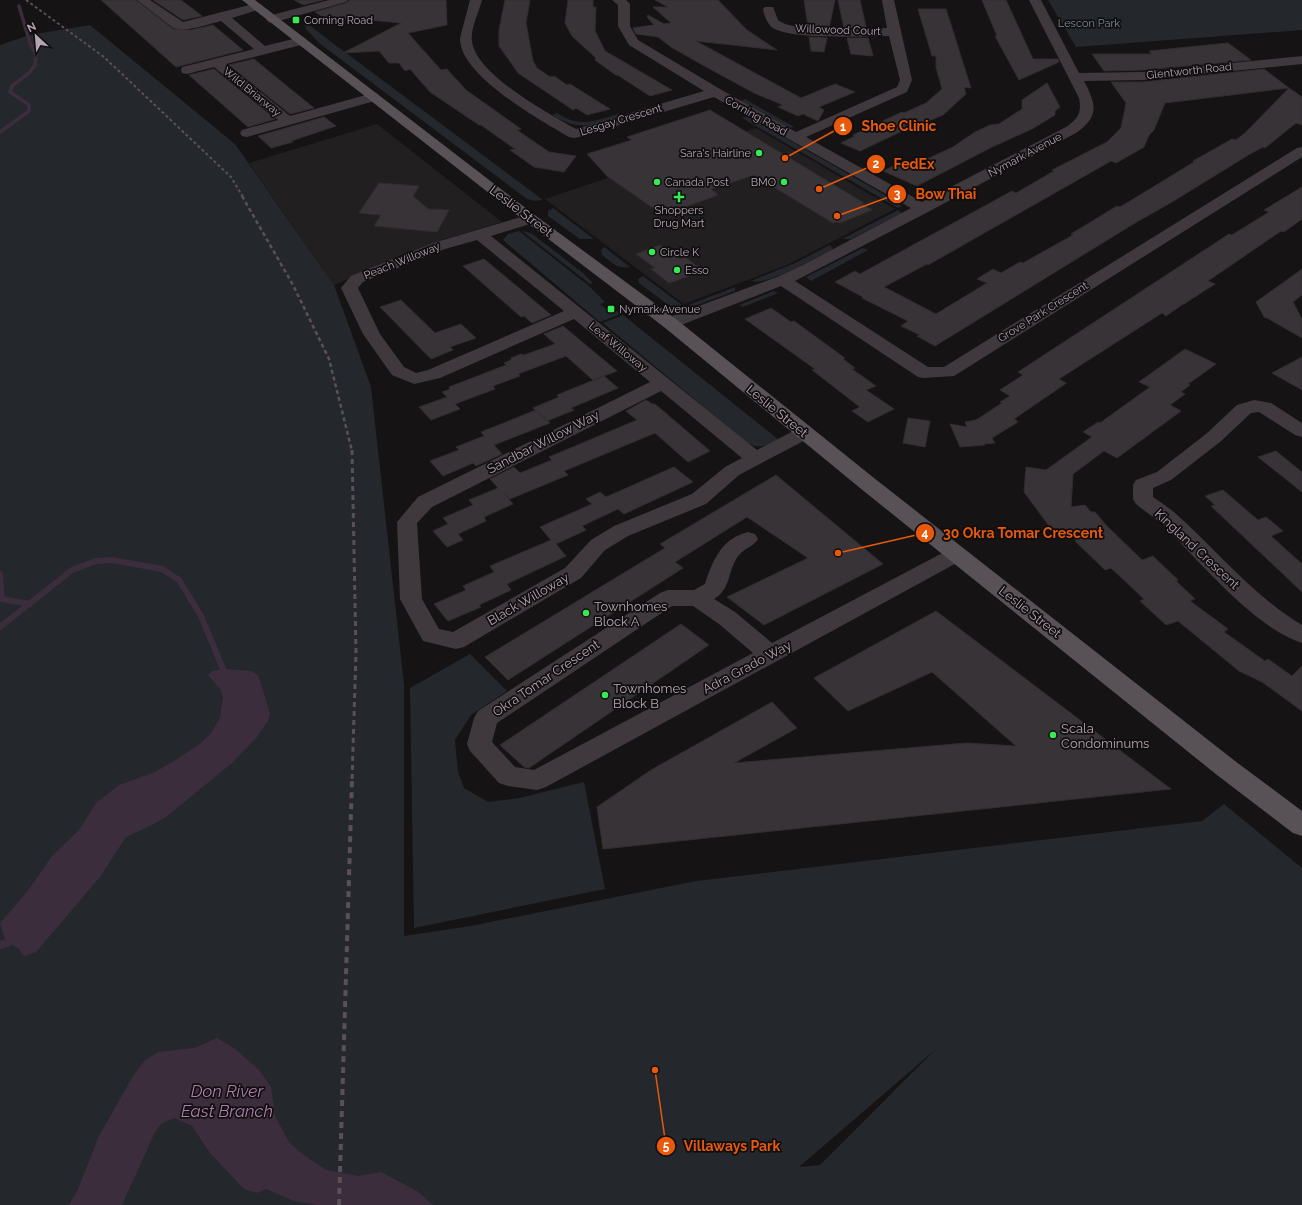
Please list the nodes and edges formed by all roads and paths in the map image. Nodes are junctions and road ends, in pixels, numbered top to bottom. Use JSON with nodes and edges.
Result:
{"nodes":[{"id":1,"x":143,"y":0,"type":"edge"},
{"id":2,"x":342,"y":0,"type":"edge"},
{"id":3,"x":476,"y":0,"type":"edge"},
{"id":4,"x":618,"y":0,"type":"edge"},
{"id":5,"x":888,"y":0,"type":"edge"},
{"id":6,"x":1035,"y":0,"type":"edge"},
{"id":7,"x":253,"y":4,"type":"edge"},
{"id":8,"x":768,"y":9,"type":"dead end"},
{"id":9,"x":224,"y":17,"type":"junction"},
{"id":10,"x":272,"y":19,"type":"junction"},
{"id":11,"x":894,"y":32,"type":"junction"},
{"id":12,"x":301,"y":41,"type":"junction"},
{"id":13,"x":263,"y":51,"type":"junction"},
{"id":14,"x":1302,"y":60,"type":"edge"},
{"id":15,"x":1281,"y":62,"type":"junction"},
{"id":16,"x":216,"y":63,"type":"junction"},
{"id":17,"x":187,"y":70,"type":"dead end"},
{"id":18,"x":1296,"y":72,"type":"dead end"},
{"id":19,"x":1075,"y":76,"type":"junction"},
{"id":20,"x":715,"y":92,"type":"junction"},
{"id":21,"x":373,"y":97,"type":"junction"},
{"id":22,"x":289,"y":122,"type":"junction"},
{"id":23,"x":247,"y":133,"type":"dead end"},
{"id":24,"x":795,"y":137,"type":"junction"},
{"id":25,"x":1302,"y":151,"type":"edge"},
{"id":26,"x":923,"y":209,"type":"junction"},
{"id":27,"x":531,"y":219,"type":"junction"},
{"id":28,"x":481,"y":235,"type":"junction"},
{"id":29,"x":783,"y":280,"type":"junction"},
{"id":30,"x":576,"y":312,"type":"junction"},
{"id":31,"x":670,"y":324,"type":"junction"},
{"id":32,"x":662,"y":383,"type":"junction"},
{"id":33,"x":1302,"y":431,"type":"edge"},
{"id":34,"x":804,"y":433,"type":"junction"},
{"id":35,"x":755,"y":458,"type":"junction"},
{"id":36,"x":425,"y":502,"type":"joint"},
{"id":37,"x":748,"y":538,"type":"dead end"},
{"id":38,"x":957,"y":554,"type":"junction"},
{"id":39,"x":697,"y":598,"type":"junction"},
{"id":40,"x":1302,"y":635,"type":"edge"},
{"id":41,"x":770,"y":655,"type":"junction"},
{"id":42,"x":536,"y":780,"type":"joint"},
{"id":43,"x":1302,"y":826,"type":"edge"}],
"edges":[{"from":1,"to":9,"type":"street"},
{"from":2,"to":10,"type":"street"},
{"from":3,"to":20,"type":"street","name":"Lesgay Crescent"},
{"from":4,"to":20,"type":"street","name":"Corning Road"},
{"from":5,"to":11,"type":"street"},
{"from":6,"to":19,"type":"street","name":"Nymark Avenue"},
{"from":7,"to":9,"type":"street"},
{"from":7,"to":10,"type":"main road","name":"Leslie Street"},
{"from":8,"to":11,"type":"street","name":"Willowood Court"},
{"from":9,"to":13,"type":"street"},
{"from":10,"to":12,"type":"main road","name":"Leslie Street"},
{"from":11,"to":24,"type":"street"},
{"from":12,"to":13,"type":"street","name":"Wild Briarway"},
{"from":12,"to":21,"type":"main road","name":"Leslie Street"},
{"from":13,"to":16,"type":"street","name":"Wild Briarway"},
{"from":14,"to":15,"type":"street","name":"Glentworth Road"},
{"from":15,"to":18,"type":"street"},
{"from":15,"to":19,"type":"street","name":"Glentworth Road"},
{"from":16,"to":17,"type":"street","name":"Wild Briarway"},
{"from":16,"to":22,"type":"street","name":"Wild Briarway"},
{"from":19,"to":26,"type":"street","name":"Nymark Avenue"},
{"from":20,"to":24,"type":"street","name":"Corning Road"},
{"from":21,"to":22,"type":"street","name":"Wild Briarway"},
{"from":21,"to":27,"type":"main road","name":"Leslie Street"},
{"from":22,"to":23,"type":"street","name":"Wild Briarway"},
{"from":24,"to":26,"type":"street","name":"Corning Road"},
{"from":25,"to":29,"type":"street","name":"Grove Park Crescent"},
{"from":26,"to":29,"type":"street","name":"Nymark Avenue"},
{"from":27,"to":28,"type":"street","name":"Peach Willoway"},
{"from":27,"to":31,"type":"main road","name":"Leslie Street"},
{"from":28,"to":30,"type":"street","name":"Leaf Willoway"},
{"from":28,"to":30,"type":"street","name":"Peach Willoway"},
{"from":29,"to":31,"type":"street","name":"Nymark Avenue"},
{"from":30,"to":32,"type":"street","name":"Leaf Willoway"},
{"from":31,"to":34,"type":"main road","name":"Leslie Street"},
{"from":32,"to":35,"type":"street","name":"Leaf Willoway"},
{"from":32,"to":36,"type":"street","name":"Sandbar Willow Way"},
{"from":33,"to":40,"type":"street","name":"Kingland Crescent"},
{"from":34,"to":35,"type":"street","name":"Black Willoway"},
{"from":34,"to":38,"type":"main road","name":"Leslie Street"},
{"from":35,"to":36,"type":"street","name":"Black Willoway"},
{"from":37,"to":39,"type":"street"},
{"from":38,"to":41,"type":"street","name":"Adra Grado Way"},
{"from":38,"to":43,"type":"main road","name":"Leslie Street"},
{"from":39,"to":41,"type":"street"},
{"from":39,"to":42,"type":"street","name":"Okra Tomar Crescent"},
{"from":41,"to":42,"type":"street","name":"Adra Grado Way"}]}
